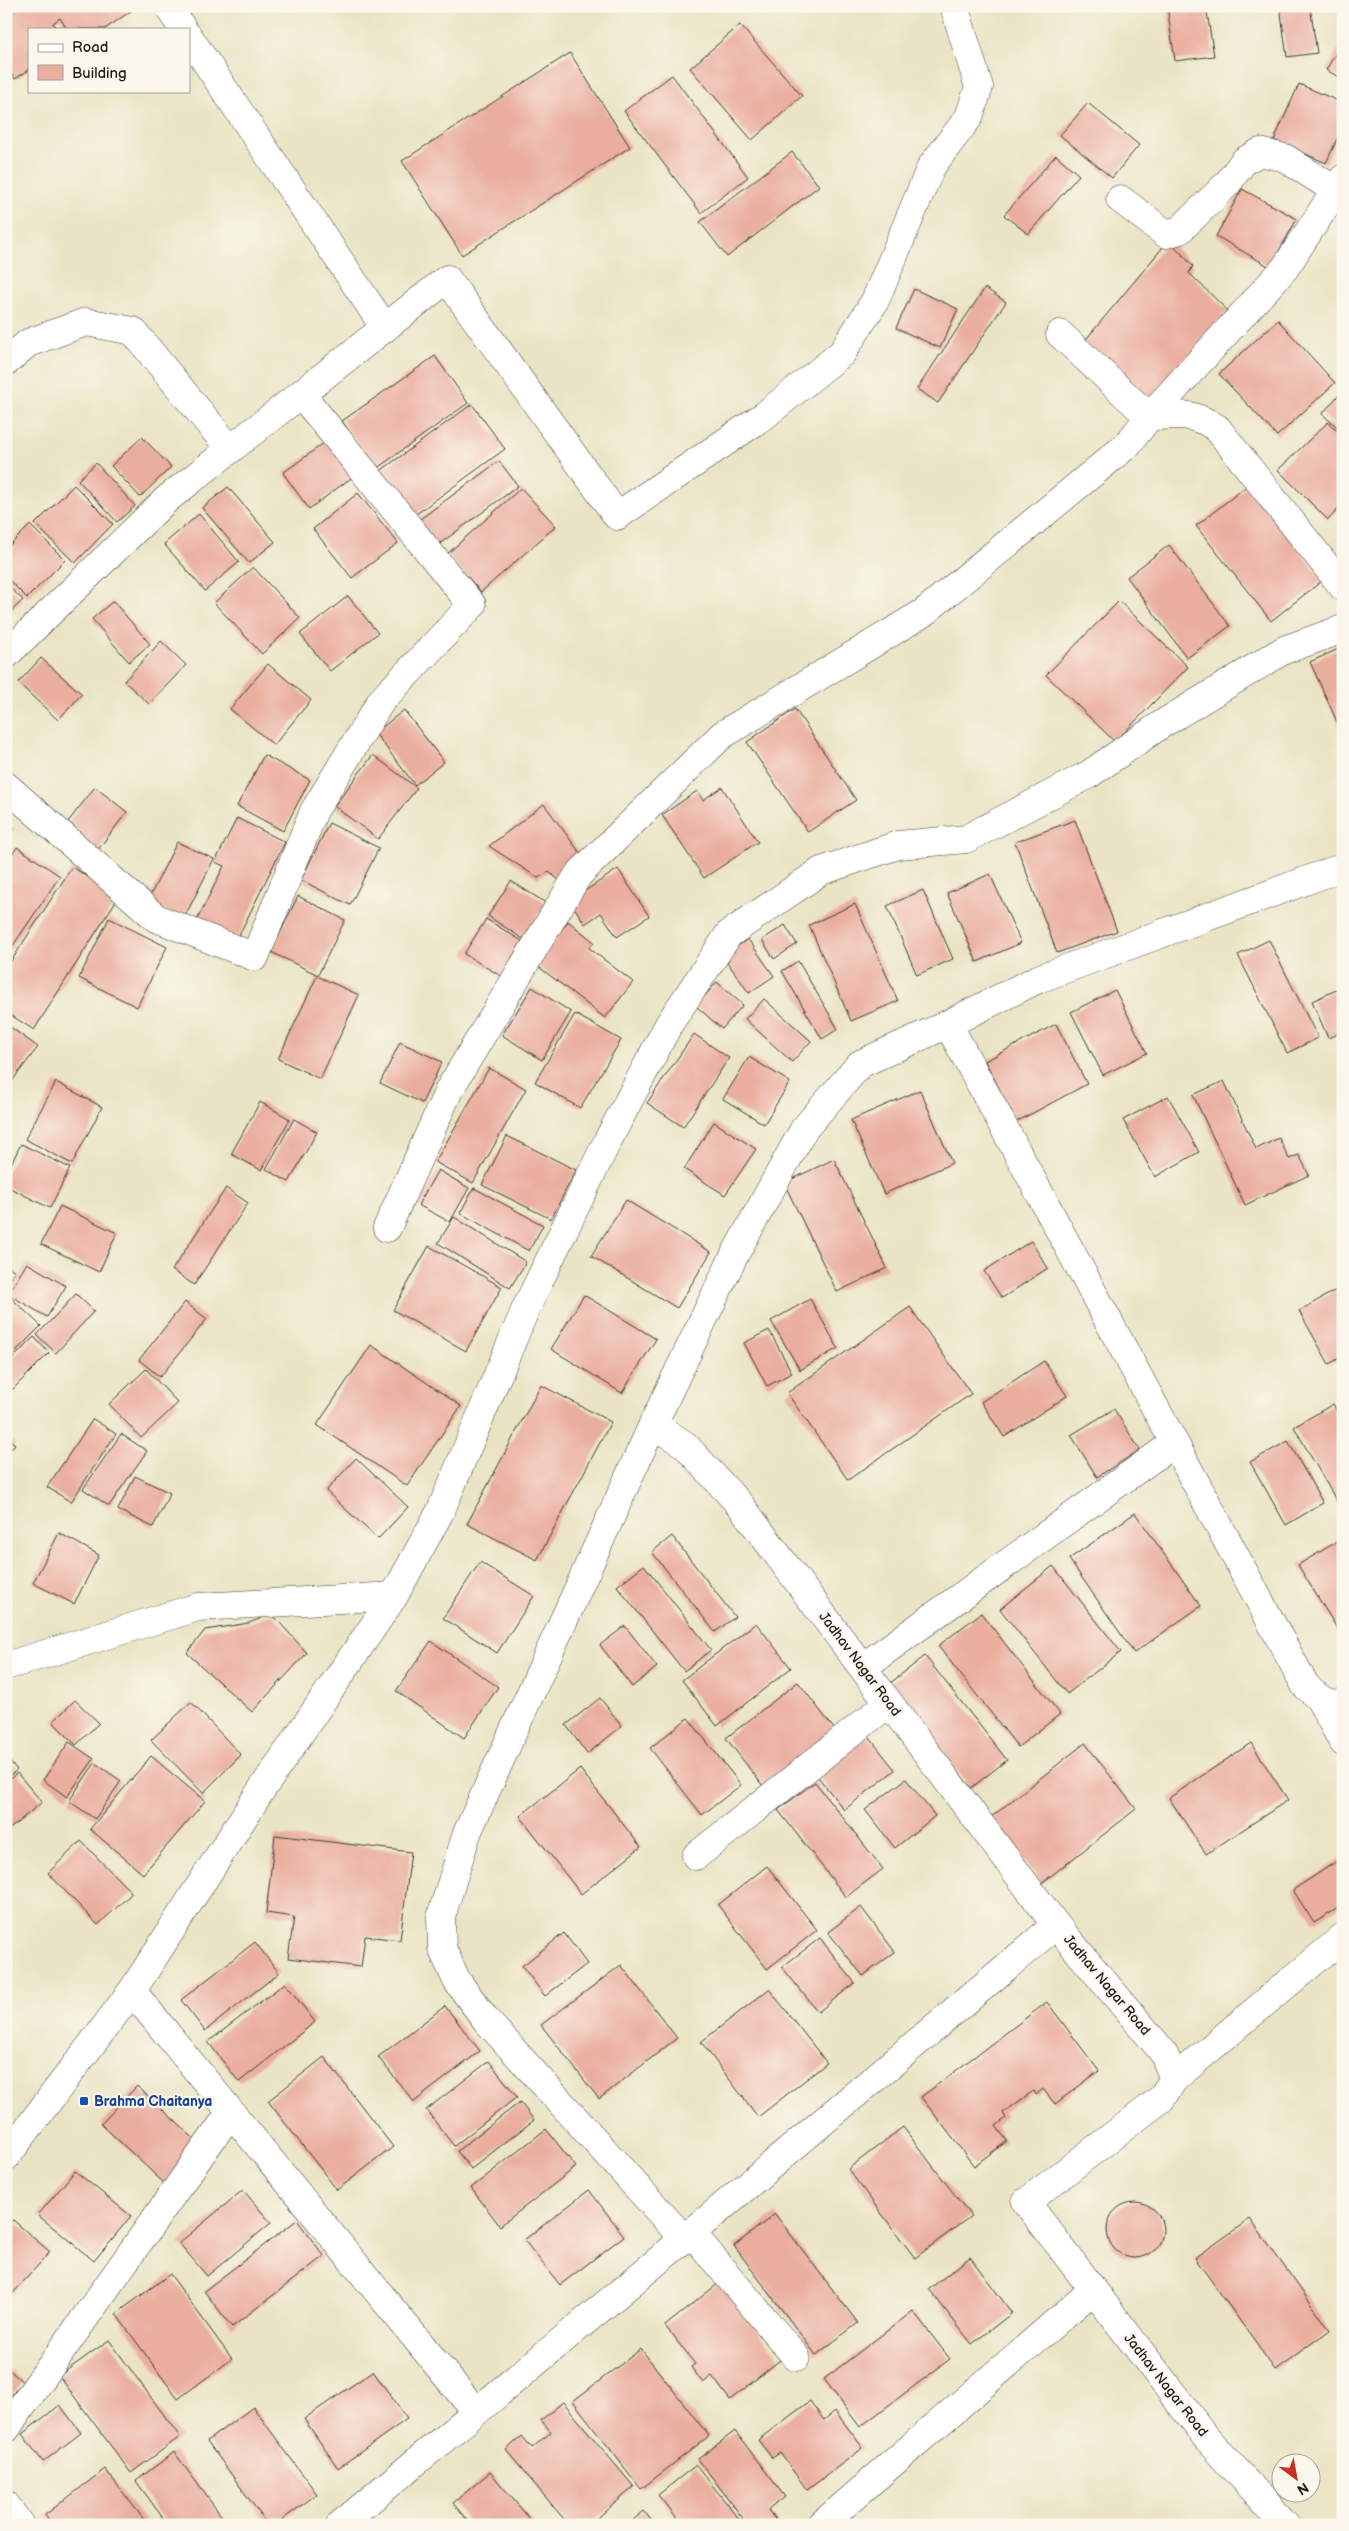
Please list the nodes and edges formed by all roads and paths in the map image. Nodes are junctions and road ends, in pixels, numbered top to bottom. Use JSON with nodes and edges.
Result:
{"nodes":[{"id":1,"x":168,"y":6,"type":"edge"},
{"id":2,"x":954,"y":6,"type":"edge"},
{"id":3,"x":182,"y":28,"type":"edge"},
{"id":4,"x":190,"y":38,"type":"edge"},
{"id":5,"x":1339,"y":184,"type":"edge"},
{"id":6,"x":1120,"y":199,"type":"dead end"},
{"id":7,"x":385,"y":328,"type":"junction"},
{"id":8,"x":1060,"y":334,"type":"dead end"},
{"id":9,"x":6,"y":362,"type":"edge"},
{"id":10,"x":301,"y":394,"type":"junction"},
{"id":11,"x":1149,"y":417,"type":"junction"},
{"id":12,"x":230,"y":449,"type":"junction"},
{"id":13,"x":1343,"y":587,"type":"edge"},
{"id":14,"x":1343,"y":629,"type":"edge"},
{"id":15,"x":6,"y":655,"type":"edge"},
{"id":16,"x":6,"y":786,"type":"edge"},
{"id":17,"x":1343,"y":866,"type":"edge"},
{"id":18,"x":948,"y":1024,"type":"junction"},
{"id":19,"x":386,"y":1228,"type":"dead end"},
{"id":20,"x":652,"y":1424,"type":"junction"},
{"id":21,"x":1174,"y":1443,"type":"junction"},
{"id":22,"x":394,"y":1596,"type":"junction"},
{"id":23,"x":6,"y":1666,"type":"edge"},
{"id":24,"x":864,"y":1668,"type":"junction"},
{"id":25,"x":1331,"y":1701,"type":"edge"},
{"id":26,"x":889,"y":1702,"type":"junction"},
{"id":27,"x":1343,"y":1742,"type":"edge"},
{"id":28,"x":696,"y":1856,"type":"dead end"},
{"id":29,"x":1056,"y":1925,"type":"junction"},
{"id":30,"x":1343,"y":1938,"type":"edge"},
{"id":31,"x":132,"y":1990,"type":"junction"},
{"id":32,"x":1174,"y":2079,"type":"junction"},
{"id":33,"x":231,"y":2112,"type":"junction"},
{"id":34,"x":6,"y":2157,"type":"edge"},
{"id":35,"x":688,"y":2235,"type":"junction"},
{"id":36,"x":1094,"y":2290,"type":"junction"},
{"id":37,"x":796,"y":2357,"type":"dead end"},
{"id":38,"x":476,"y":2412,"type":"junction"},
{"id":39,"x":6,"y":2428,"type":"edge"},
{"id":40,"x":6,"y":2505,"type":"edge"},
{"id":41,"x":20,"y":2525,"type":"edge"},
{"id":42,"x":340,"y":2525,"type":"edge"},
{"id":43,"x":821,"y":2525,"type":"edge"},
{"id":44,"x":1286,"y":2525,"type":"edge"}],
"edges":[{"from":1,"to":3,"type":"street"},
{"from":2,"to":7,"type":"street"},
{"from":4,"to":7,"type":"street"},
{"from":5,"to":6,"type":"street"},
{"from":5,"to":11,"type":"street"},
{"from":7,"to":10,"type":"street"},
{"from":8,"to":11,"type":"street"},
{"from":9,"to":12,"type":"street"},
{"from":10,"to":12,"type":"street"},
{"from":10,"to":16,"type":"street"},
{"from":11,"to":13,"type":"street"},
{"from":11,"to":19,"type":"street"},
{"from":12,"to":15,"type":"street"},
{"from":14,"to":22,"type":"street"},
{"from":17,"to":18,"type":"street"},
{"from":18,"to":20,"type":"street"},
{"from":18,"to":21,"type":"street"},
{"from":20,"to":24,"type":"street","name":"Jadhav Nagar Road"},
{"from":20,"to":35,"type":"street"},
{"from":21,"to":24,"type":"street"},
{"from":21,"to":25,"type":"street"},
{"from":22,"to":23,"type":"street"},
{"from":22,"to":31,"type":"street"},
{"from":24,"to":26,"type":"street","name":"Jadhav Nagar Road"},
{"from":25,"to":27,"type":"street"},
{"from":26,"to":28,"type":"street"},
{"from":26,"to":29,"type":"street","name":"Jadhav Nagar Road"},
{"from":29,"to":32,"type":"street","name":"Jadhav Nagar Road"},
{"from":29,"to":35,"type":"street"},
{"from":30,"to":32,"type":"street"},
{"from":31,"to":33,"type":"street"},
{"from":31,"to":34,"type":"street"},
{"from":32,"to":36,"type":"street","name":"Jadhav Nagar Road"},
{"from":33,"to":38,"type":"street"},
{"from":33,"to":39,"type":"street"},
{"from":35,"to":37,"type":"street"},
{"from":35,"to":38,"type":"street"},
{"from":36,"to":43,"type":"street"},
{"from":36,"to":44,"type":"street","name":"Jadhav Nagar Road"},
{"from":38,"to":42,"type":"street"},
{"from":40,"to":41,"type":"street"}]}
